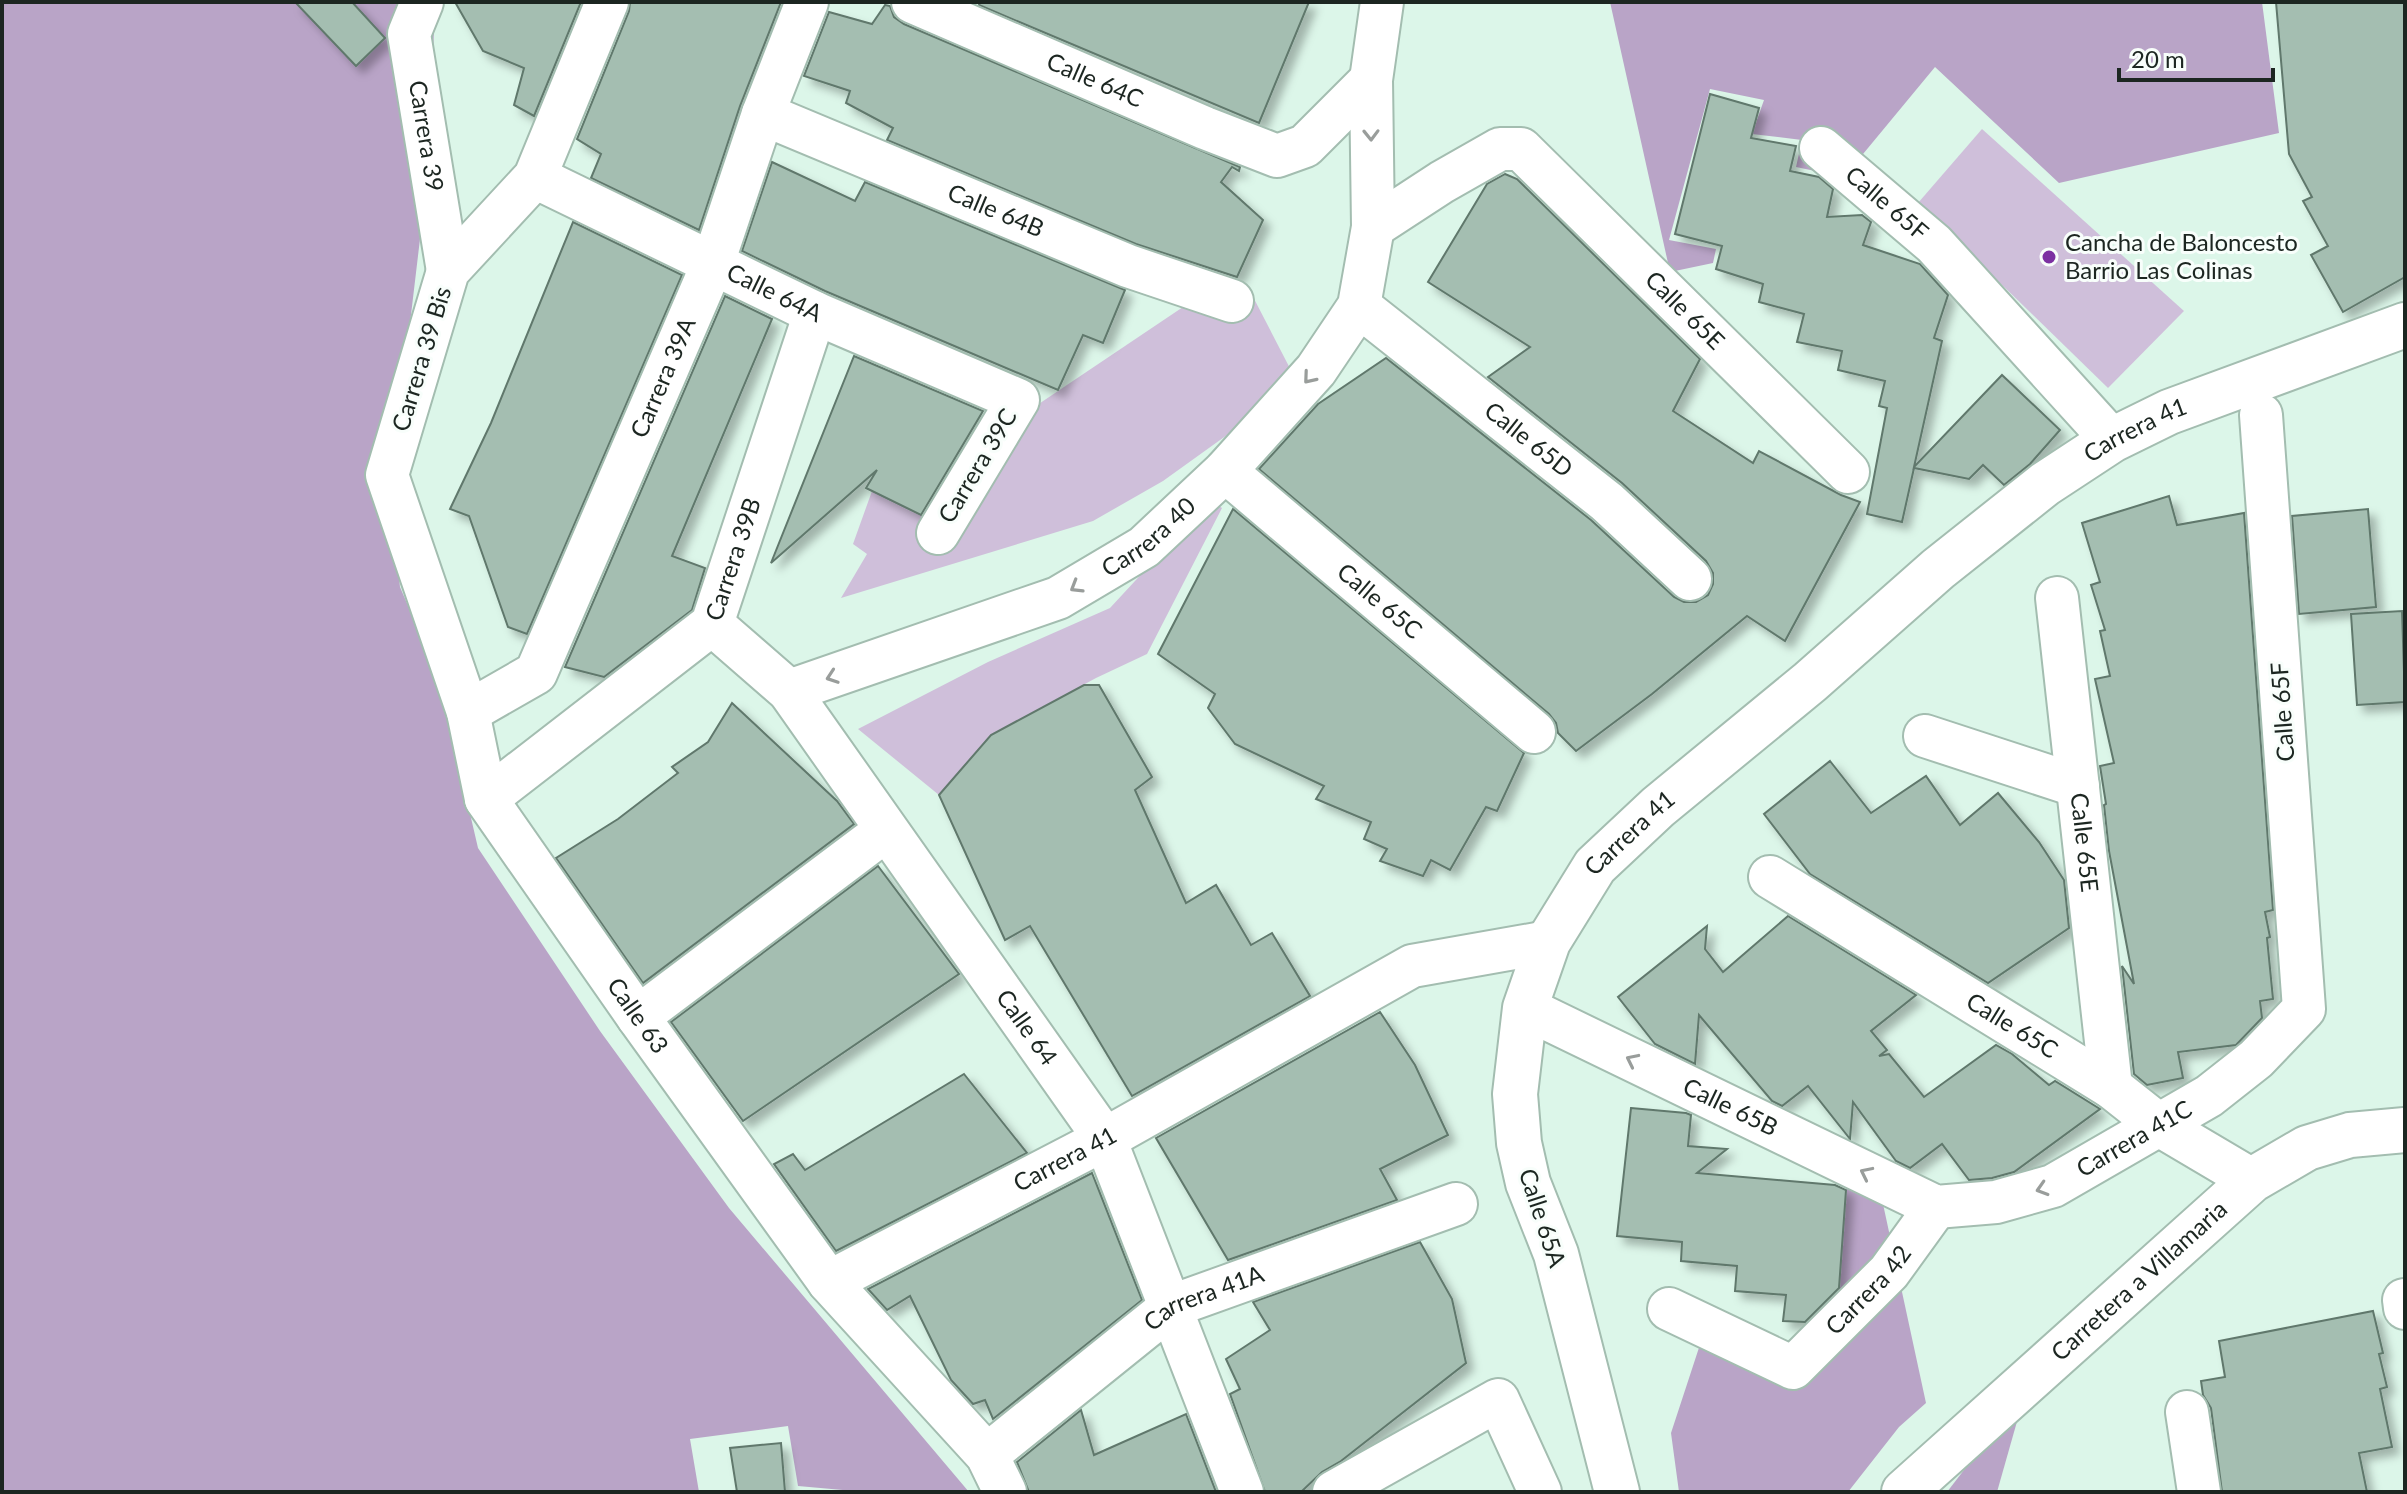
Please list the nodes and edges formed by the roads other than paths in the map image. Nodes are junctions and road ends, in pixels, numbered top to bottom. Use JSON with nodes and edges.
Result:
{"nodes":[{"id":1,"x":422,"y":2,"type":"edge"},
{"id":2,"x":607,"y":2,"type":"edge"},
{"id":3,"x":807,"y":2,"type":"edge"},
{"id":4,"x":925,"y":4,"type":"edge"},
{"id":5,"x":1374,"y":4,"type":"edge"},
{"id":6,"x":1371,"y":80,"type":"junction"},
{"id":7,"x":763,"y":114,"type":"junction"},
{"id":8,"x":1821,"y":148,"type":"dead end"},
{"id":9,"x":535,"y":177,"type":"junction"},
{"id":10,"x":1373,"y":227,"type":"junction"},
{"id":11,"x":713,"y":263,"type":"junction"},
{"id":12,"x":448,"y":271,"type":"junction"},
{"id":13,"x":1232,"y":301,"type":"dead end"},
{"id":14,"x":1359,"y":306,"type":"junction"},
{"id":15,"x":815,"y":313,"type":"junction"},
{"id":16,"x":2405,"y":325,"type":"edge"},
{"id":17,"x":1018,"y":400,"type":"joint"},
{"id":18,"x":2261,"y":415,"type":"dead end"},
{"id":19,"x":2112,"y":440,"type":"junction"},
{"id":20,"x":1225,"y":471,"type":"junction"},
{"id":21,"x":1848,"y":472,"type":"dead end"},
{"id":22,"x":387,"y":475,"type":"joint"},
{"id":23,"x":938,"y":533,"type":"dead end"},
{"id":24,"x":1690,"y":579,"type":"dead end"},
{"id":25,"x":2057,"y":598,"type":"dead end"},
{"id":26,"x":712,"y":624,"type":"junction"},
{"id":27,"x":789,"y":691,"type":"junction"},
{"id":28,"x":468,"y":712,"type":"junction"},
{"id":29,"x":1534,"y":732,"type":"dead end"},
{"id":30,"x":1925,"y":736,"type":"dead end"},
{"id":31,"x":2078,"y":786,"type":"junction"},
{"id":32,"x":486,"y":799,"type":"junction"},
{"id":33,"x":885,"y":831,"type":"junction"},
{"id":34,"x":1770,"y":877,"type":"dead end"},
{"id":35,"x":1548,"y":942,"type":"junction"},
{"id":36,"x":1525,"y":1008,"type":"junction"},
{"id":37,"x":2304,"y":1009,"type":"joint"},
{"id":38,"x":638,"y":1017,"type":"junction"},
{"id":39,"x":2111,"y":1087,"type":"junction"},
{"id":40,"x":2159,"y":1125,"type":"junction"},
{"id":41,"x":2405,"y":1130,"type":"edge"},
{"id":42,"x":1105,"y":1139,"type":"junction"},
{"id":43,"x":2252,"y":1180,"type":"junction"},
{"id":44,"x":1456,"y":1204,"type":"dead end"},
{"id":45,"x":1936,"y":1207,"type":"junction"},
{"id":46,"x":829,"y":1282,"type":"junction"},
{"id":47,"x":2404,"y":1300,"type":"edge"},
{"id":48,"x":1172,"y":1306,"type":"junction"},
{"id":49,"x":2405,"y":1308,"type":"edge"},
{"id":50,"x":1669,"y":1309,"type":"dead end"},
{"id":51,"x":2187,"y":1412,"type":"dead end"},
{"id":52,"x":996,"y":1474,"type":"edge"},
{"id":53,"x":1611,"y":1485,"type":"edge"},
{"id":54,"x":1242,"y":1492,"type":"edge"},
{"id":55,"x":1334,"y":1492,"type":"edge"},
{"id":56,"x":1540,"y":1492,"type":"edge"},
{"id":57,"x":1904,"y":1492,"type":"edge"},
{"id":58,"x":2199,"y":1492,"type":"edge"}],
"edges":[{"from":1,"to":12,"type":"street","name":"Carrera 39"},
{"from":2,"to":9,"type":"street","name":"Carrera 39 Bis"},
{"from":3,"to":7,"type":"street","name":"Carrera 39A"},
{"from":4,"to":6,"type":"street","name":"Calle 64C"},
{"from":5,"to":6,"type":"street","name":"Carrera 40"},
{"from":6,"to":10,"type":"street","name":"Carrera 40","one_way":true},
{"from":7,"to":11,"type":"street","name":"Carrera 39A"},
{"from":7,"to":13,"type":"street","name":"Calle 64B"},
{"from":8,"to":19,"type":"street","name":"Calle 65F"},
{"from":9,"to":11,"type":"street","name":"Calle 64A"},
{"from":9,"to":12,"type":"street","name":"Carrera 39 Bis"},
{"from":10,"to":14,"type":"street","name":"Carrera 40"},
{"from":10,"to":21,"type":"street","name":"Calle 65E"},
{"from":11,"to":15,"type":"street","name":"Calle 64A"},
{"from":11,"to":28,"type":"street","name":"Carrera 39A"},
{"from":12,"to":22,"type":"street","name":"Carrera 39 Bis"},
{"from":14,"to":20,"type":"street","name":"Carrera 40","one_way":true},
{"from":14,"to":24,"type":"street","name":"Calle 65D"},
{"from":15,"to":17,"type":"street","name":"Calle 64A"},
{"from":15,"to":26,"type":"street","name":"Carrera 39B"},
{"from":16,"to":19,"type":"street","name":"Carrera 41"},
{"from":17,"to":23,"type":"street","name":"Carrera 39C"},
{"from":18,"to":37,"type":"street","name":"Calle 65F"},
{"from":19,"to":35,"type":"street","name":"Carrera 41"},
{"from":20,"to":27,"type":"street","name":"Carrera 40","one_way":true},
{"from":20,"to":29,"type":"street","name":"Calle 65C"},
{"from":22,"to":28,"type":"street","name":"Calle 63"},
{"from":25,"to":31,"type":"street","name":"Calle 65E"},
{"from":26,"to":27,"type":"street","name":"Calle 64"},
{"from":26,"to":32,"type":"street","name":"Carrera 39B"},
{"from":27,"to":33,"type":"street","name":"Calle 64"},
{"from":28,"to":32,"type":"street","name":"Calle 63"},
{"from":30,"to":31,"type":"street"},
{"from":31,"to":39,"type":"street","name":"Calle 65E"},
{"from":32,"to":38,"type":"street","name":"Calle 63"},
{"from":33,"to":38,"type":"street"},
{"from":33,"to":42,"type":"street","name":"Calle 64"},
{"from":34,"to":39,"type":"street","name":"Calle 65C"},
{"from":35,"to":36,"type":"street","name":"Calle 65A"},
{"from":35,"to":42,"type":"street","name":"Carrera 41"},
{"from":45,"to":36,"type":"street","name":"Calle 65B","one_way":true},
{"from":36,"to":53,"type":"street","name":"Calle 65A"},
{"from":37,"to":40,"type":"street","name":"Carrera 41C"},
{"from":38,"to":46,"type":"street","name":"Calle 63"},
{"from":39,"to":40,"type":"street","name":"Calle 65C"},
{"from":40,"to":43,"type":"street","name":"Calle 65C"},
{"from":40,"to":45,"type":"street","name":"Carrera 41C","one_way":true},
{"from":41,"to":43,"type":"street","name":"Carretera a Villamaria"},
{"from":42,"to":46,"type":"street","name":"Carrera 41"},
{"from":42,"to":48,"type":"street","name":"Calle 64"},
{"from":43,"to":57,"type":"street","name":"Carretera a Villamaria"},
{"from":44,"to":48,"type":"street","name":"Carrera 41A"},
{"from":45,"to":50,"type":"street","name":"Carrera 42"},
{"from":46,"to":52,"type":"street","name":"Calle 63"},
{"from":47,"to":49,"type":"street"},
{"from":48,"to":52,"type":"street","name":"Carrera 41A"},
{"from":48,"to":54,"type":"street","name":"Calle 64"},
{"from":51,"to":58,"type":"street"},
{"from":55,"to":56,"type":"street"}]}
